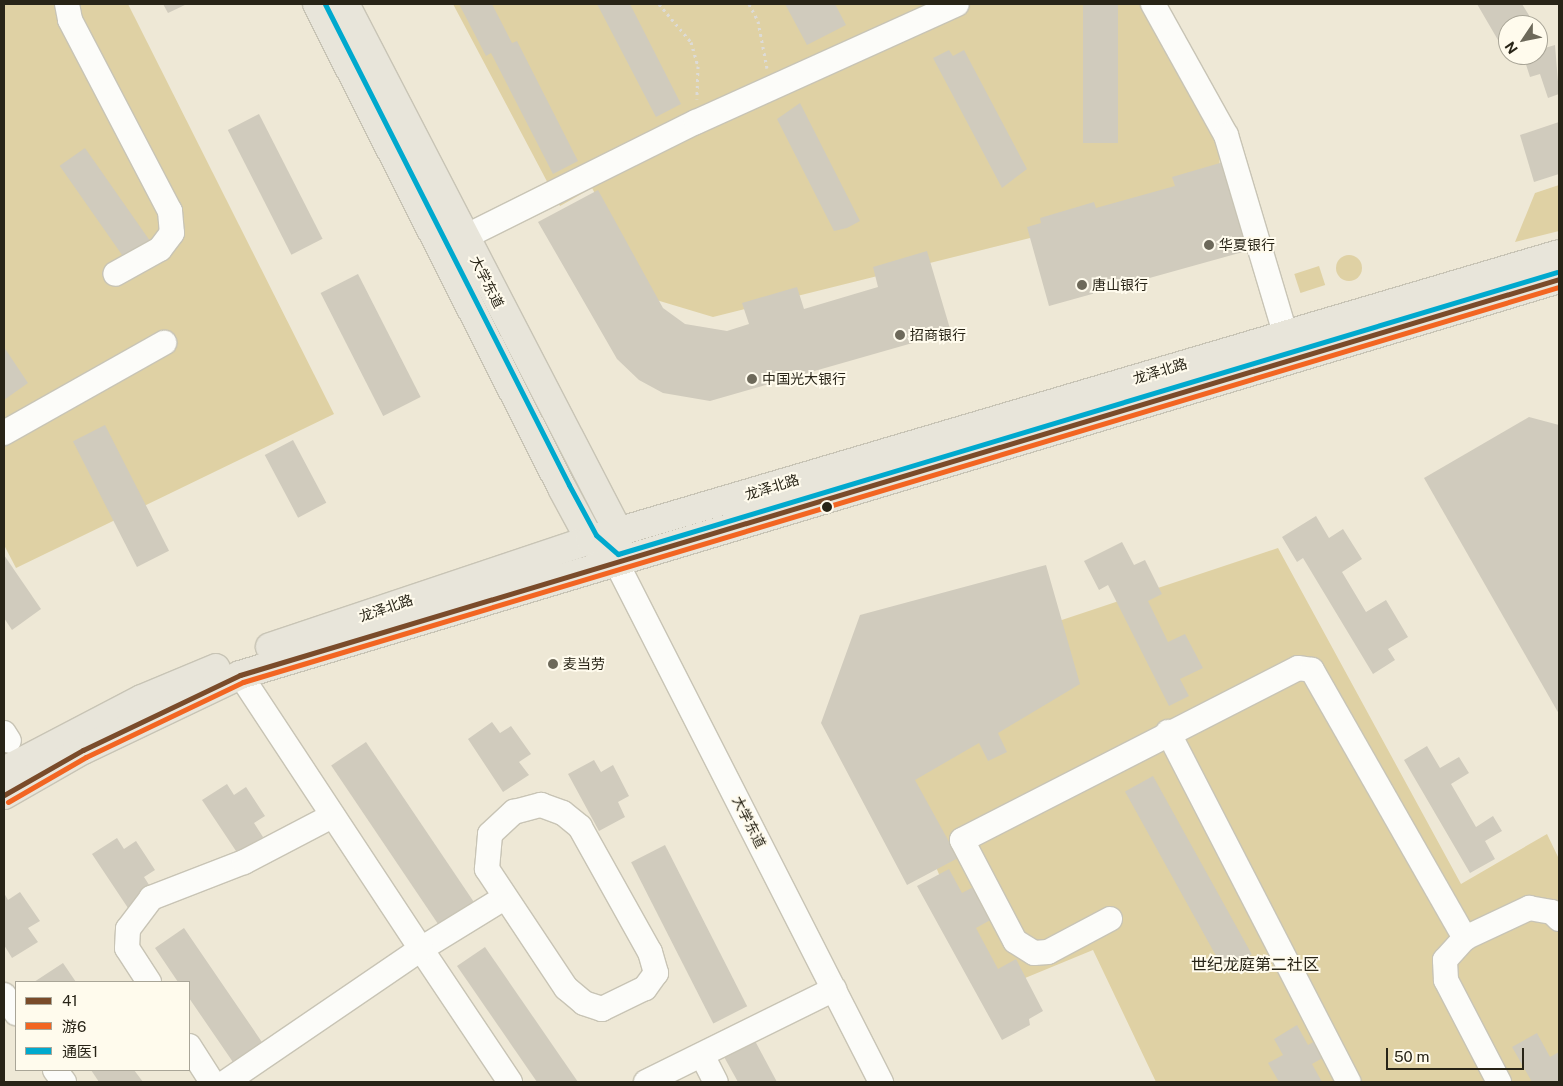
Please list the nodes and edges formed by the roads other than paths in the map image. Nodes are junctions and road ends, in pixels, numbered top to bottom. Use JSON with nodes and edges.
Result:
{"nodes":[{"id":1,"x":67,"y":4,"type":"edge"},
{"id":2,"x":317,"y":4,"type":"edge"},
{"id":3,"x":345,"y":4,"type":"edge"},
{"id":4,"x":957,"y":4,"type":"edge"},
{"id":5,"x":1153,"y":4,"type":"edge"},
{"id":6,"x":464,"y":237,"type":"junction"},
{"id":7,"x":1559,"y":254,"type":"edge"},
{"id":8,"x":114,"y":274,"type":"dead end"},
{"id":9,"x":1559,"y":279,"type":"edge"},
{"id":10,"x":1285,"y":333,"type":"junction"},
{"id":11,"x":164,"y":343,"type":"dead end"},
{"id":12,"x":4,"y":433,"type":"edge"},
{"id":13,"x":619,"y":533,"type":"junction"},
{"id":14,"x":590,"y":540,"type":"junction"},
{"id":15,"x":616,"y":562,"type":"junction"},
{"id":16,"x":240,"y":666,"type":"junction"},
{"id":17,"x":1168,"y":732,"type":"junction"},
{"id":18,"x":4,"y":771,"type":"edge"},
{"id":19,"x":4,"y":795,"type":"edge"},
{"id":20,"x":332,"y":816,"type":"junction"},
{"id":21,"x":504,"y":898,"type":"junction"},
{"id":22,"x":1110,"y":919,"type":"dead end"},
{"id":23,"x":1559,"y":919,"type":"edge"},
{"id":24,"x":1465,"y":938,"type":"junction"},
{"id":25,"x":421,"y":949,"type":"junction"},
{"id":26,"x":148,"y":981,"type":"edge"},
{"id":27,"x":834,"y":989,"type":"junction"},
{"id":28,"x":4,"y":995,"type":"edge"},
{"id":29,"x":15,"y":1012,"type":"edge"},
{"id":30,"x":190,"y":1048,"type":"edge"},
{"id":31,"x":702,"y":1055,"type":"junction"},
{"id":32,"x":56,"y":1071,"type":"edge"},
{"id":33,"x":651,"y":1081,"type":"edge"},
{"id":34,"x":64,"y":1082,"type":"edge"},
{"id":35,"x":212,"y":1082,"type":"edge"},
{"id":36,"x":226,"y":1082,"type":"edge"},
{"id":37,"x":510,"y":1082,"type":"edge"},
{"id":38,"x":716,"y":1082,"type":"edge"},
{"id":39,"x":881,"y":1082,"type":"edge"},
{"id":40,"x":1349,"y":1082,"type":"edge"},
{"id":41,"x":1499,"y":1082,"type":"edge"}],
"edges":[{"from":1,"to":8,"type":"street"},
{"from":2,"to":14,"type":"main road","name":"大学东道"},
{"from":3,"to":6,"type":"main road","name":"大学东道"},
{"from":4,"to":6,"type":"street"},
{"from":5,"to":10,"type":"street"},
{"from":6,"to":13,"type":"main road","name":"大学东道"},
{"from":7,"to":10,"type":"main road","name":"龙泽北路"},
{"from":9,"to":15,"type":"main road","name":"龙泽北路"},
{"from":10,"to":13,"type":"main road","name":"龙泽北路"},
{"from":11,"to":12,"type":"street"},
{"from":13,"to":14,"type":"main road","name":"龙泽北路"},
{"from":13,"to":15,"type":"main road"},
{"from":14,"to":15,"type":"main road","name":"大学东道"},
{"from":14,"to":16,"type":"main road","name":"龙泽北路"},
{"from":15,"to":16,"type":"main road","name":"龙泽北路"},
{"from":15,"to":27,"type":"street","name":"大学东道"},
{"from":16,"to":18,"type":"main road","name":"龙泽北路"},
{"from":16,"to":19,"type":"main road","name":"龙泽北路"},
{"from":16,"to":20,"type":"street"},
{"from":17,"to":22,"type":"street"},
{"from":17,"to":24,"type":"street"},
{"from":17,"to":40,"type":"street"},
{"from":20,"to":25,"type":"street"},
{"from":20,"to":26,"type":"street"},
{"from":21,"to":21,"type":"street"},
{"from":21,"to":25,"type":"street"},
{"from":23,"to":24,"type":"street"},
{"from":24,"to":41,"type":"street"},
{"from":25,"to":36,"type":"street"},
{"from":25,"to":37,"type":"street"},
{"from":27,"to":31,"type":"street"},
{"from":27,"to":39,"type":"street","name":"大学东道"},
{"from":28,"to":29,"type":"street"},
{"from":30,"to":35,"type":"street"},
{"from":31,"to":33,"type":"street"},
{"from":31,"to":38,"type":"street"},
{"from":32,"to":34,"type":"street"}]}
